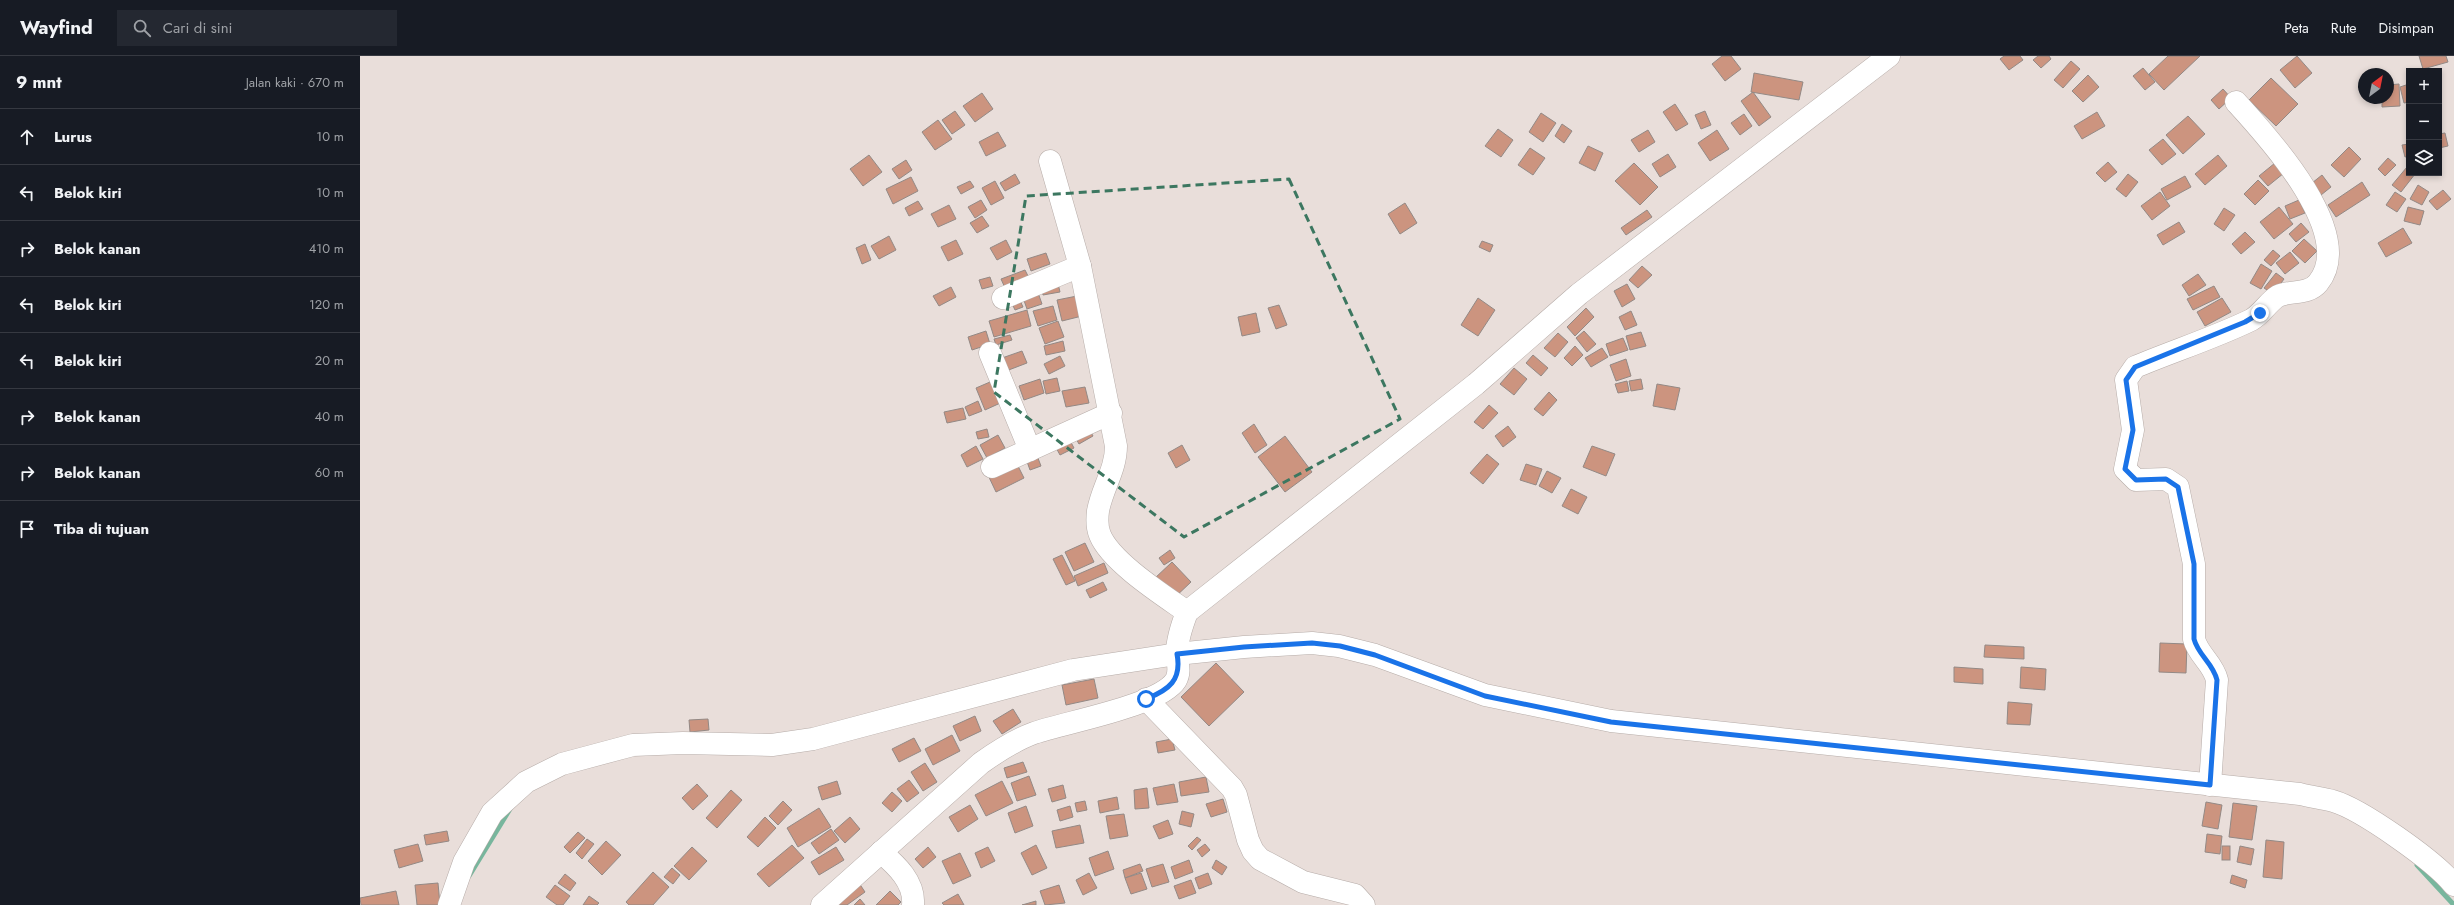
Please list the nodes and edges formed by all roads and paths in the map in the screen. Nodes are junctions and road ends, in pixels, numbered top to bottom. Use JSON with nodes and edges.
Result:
{"nodes":[{"id":1,"x":1889,"y":56,"type":"edge"},
{"id":2,"x":2236,"y":102,"type":"dead end"},
{"id":3,"x":1050,"y":161,"type":"dead end"},
{"id":4,"x":1080,"y":266,"type":"junction"},
{"id":5,"x":1004,"y":298,"type":"dead end"},
{"id":6,"x":990,"y":353,"type":"dead end"},
{"id":7,"x":1111,"y":413,"type":"junction"},
{"id":8,"x":1030,"y":450,"type":"junction"},
{"id":9,"x":992,"y":467,"type":"dead end"},
{"id":10,"x":1187,"y":612,"type":"junction"},
{"id":11,"x":1178,"y":662,"type":"junction"},
{"id":12,"x":1146,"y":699,"type":"junction"},
{"id":13,"x":2210,"y":785,"type":"junction"},
{"id":14,"x":881,"y":852,"type":"junction"},
{"id":15,"x":2454,"y":885,"type":"edge"},
{"id":16,"x":449,"y":905,"type":"edge"},
{"id":17,"x":822,"y":905,"type":"edge"},
{"id":18,"x":913,"y":905,"type":"edge"},
{"id":19,"x":1364,"y":905,"type":"edge"}],
"edges":[{"from":1,"to":10,"type":"street"},
{"from":2,"to":13,"type":"street"},
{"from":3,"to":4,"type":"street"},
{"from":4,"to":5,"type":"street"},
{"from":4,"to":7,"type":"street"},
{"from":6,"to":8,"type":"street"},
{"from":7,"to":8,"type":"street"},
{"from":7,"to":10,"type":"street"},
{"from":8,"to":9,"type":"street"},
{"from":10,"to":11,"type":"street"},
{"from":11,"to":12,"type":"street"},
{"from":11,"to":13,"type":"street"},
{"from":11,"to":16,"type":"street"},
{"from":12,"to":14,"type":"street"},
{"from":12,"to":19,"type":"street"},
{"from":13,"to":15,"type":"street"},
{"from":14,"to":17,"type":"street"},
{"from":14,"to":18,"type":"street"}]}
